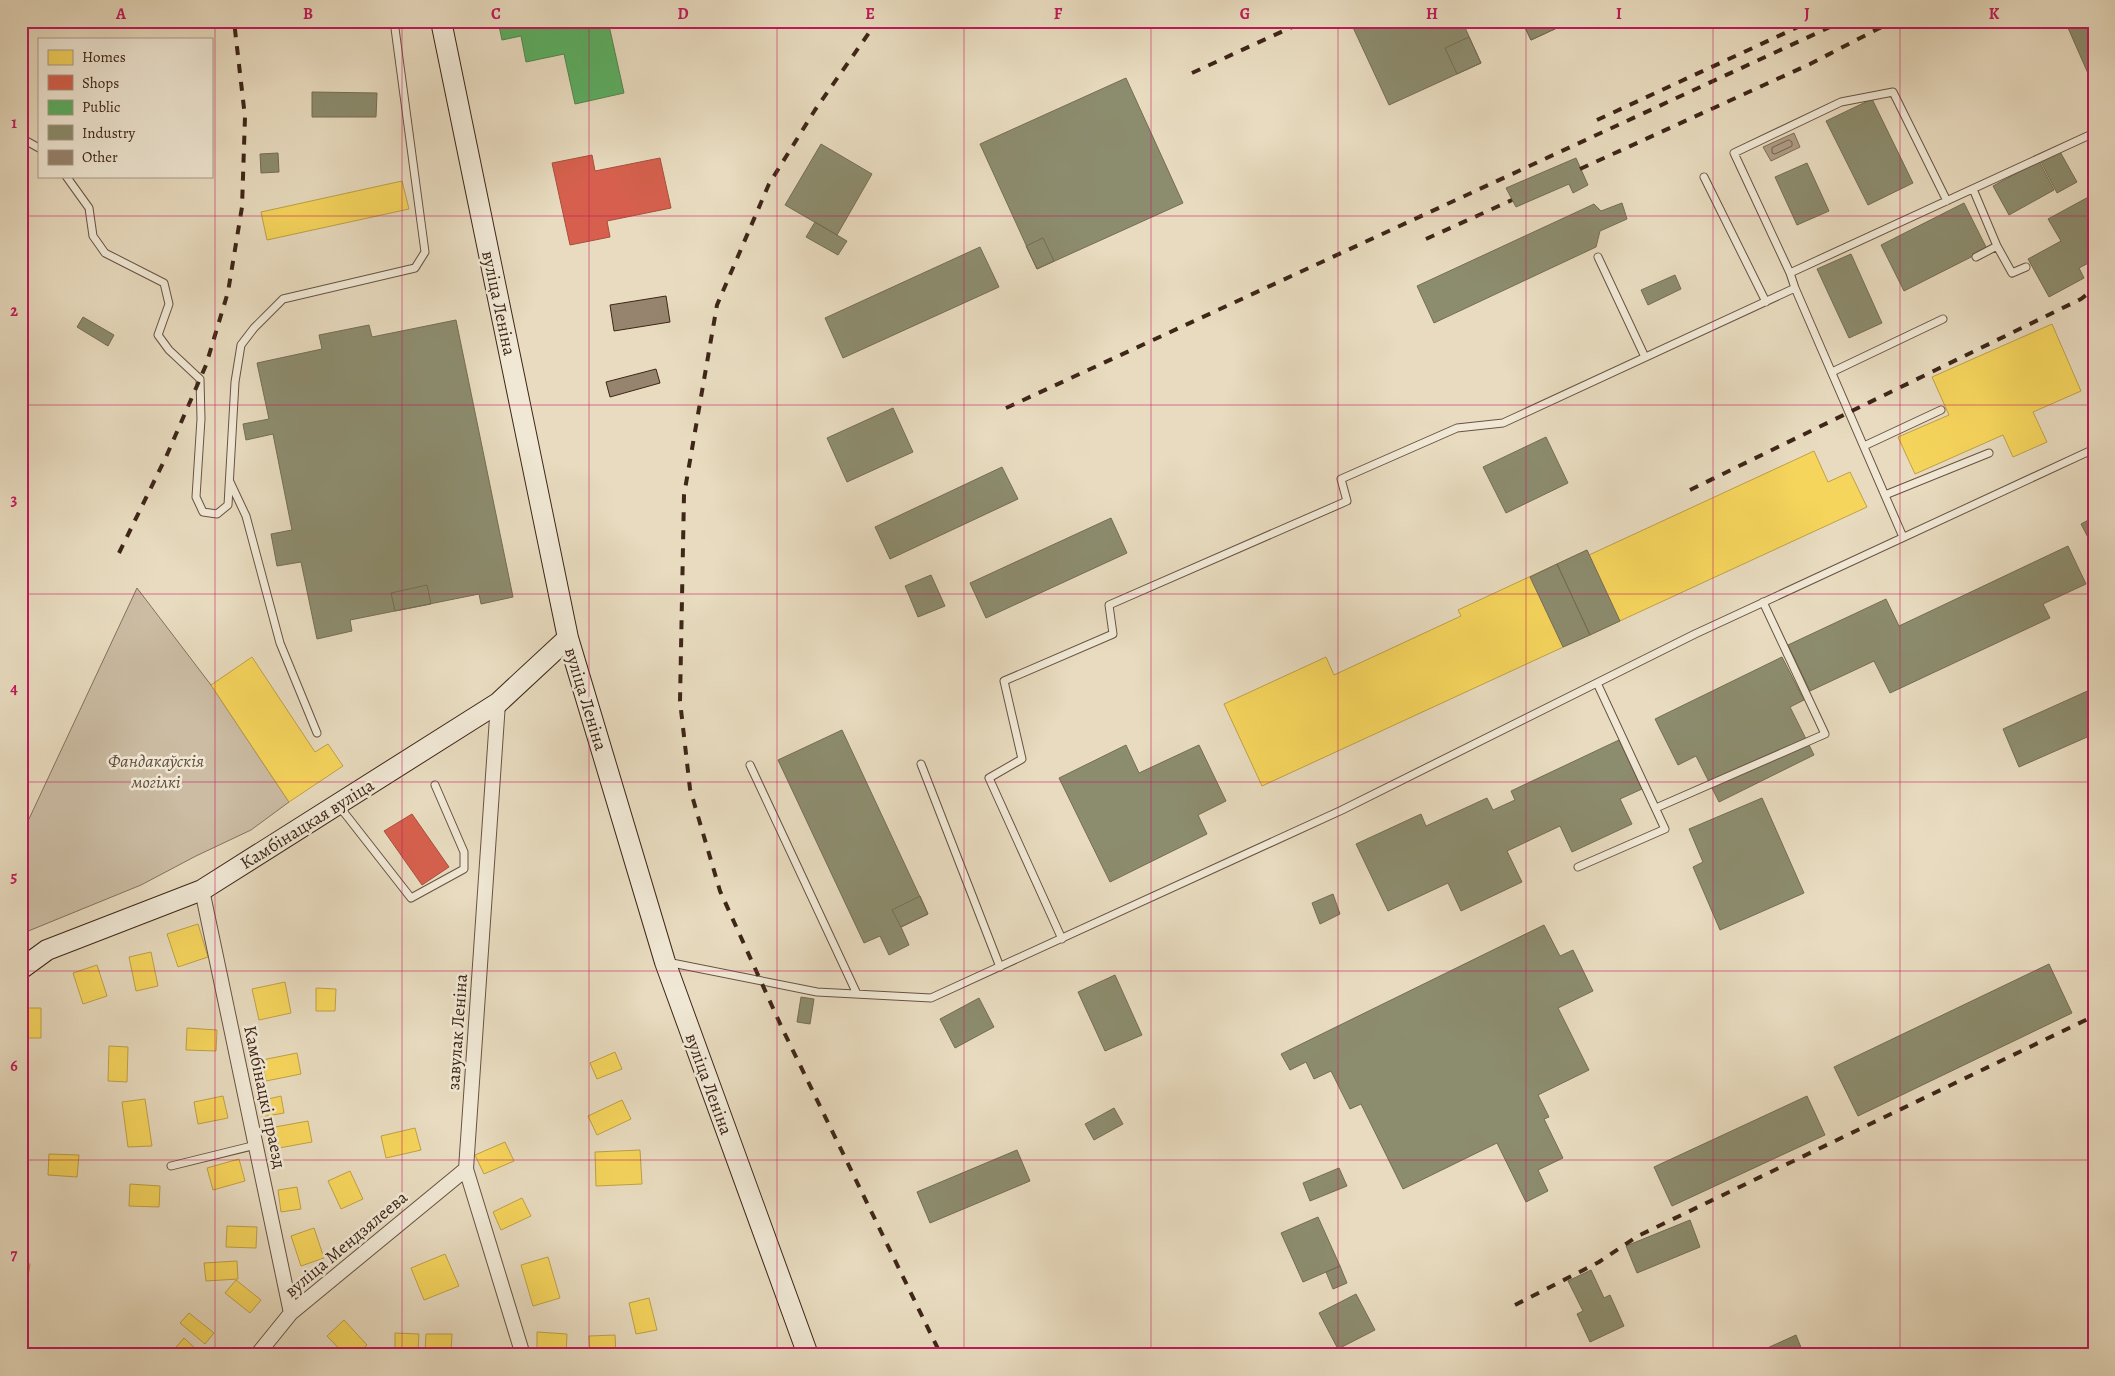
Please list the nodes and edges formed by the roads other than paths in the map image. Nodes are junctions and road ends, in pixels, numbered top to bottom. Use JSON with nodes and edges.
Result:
{"nodes":[{"id":1,"x":394,"y":21,"type":"edge"},
{"id":2,"x":442,"y":21,"type":"edge"},
{"id":3,"x":2094,"y":133,"type":"edge"},
{"id":4,"x":21,"y":138,"type":"edge"},
{"id":5,"x":38,"y":147,"type":"edge"},
{"id":6,"x":1704,"y":177,"type":"dead end"},
{"id":7,"x":67,"y":178,"type":"edge"},
{"id":8,"x":1973,"y":189,"type":"junction"},
{"id":9,"x":1947,"y":201,"type":"junction"},
{"id":10,"x":1997,"y":246,"type":"junction"},
{"id":11,"x":1598,"y":256,"type":"dead end"},
{"id":12,"x":1976,"y":257,"type":"dead end"},
{"id":13,"x":2026,"y":267,"type":"dead end"},
{"id":14,"x":1790,"y":273,"type":"junction"},
{"id":15,"x":1796,"y":288,"type":"junction"},
{"id":16,"x":1766,"y":302,"type":"junction"},
{"id":17,"x":1943,"y":319,"type":"dead end"},
{"id":18,"x":1645,"y":357,"type":"junction"},
{"id":19,"x":1832,"y":372,"type":"junction"},
{"id":20,"x":1940,"y":410,"type":"dead end"},
{"id":21,"x":1864,"y":446,"type":"junction"},
{"id":22,"x":2094,"y":449,"type":"edge"},
{"id":23,"x":1989,"y":453,"type":"dead end"},
{"id":24,"x":229,"y":480,"type":"junction"},
{"id":25,"x":1885,"y":495,"type":"junction"},
{"id":26,"x":1903,"y":537,"type":"junction"},
{"id":27,"x":1763,"y":602,"type":"junction"},
{"id":28,"x":568,"y":638,"type":"junction"},
{"id":29,"x":1597,"y":683,"type":"junction"},
{"id":30,"x":498,"y":703,"type":"junction"},
{"id":31,"x":317,"y":733,"type":"dead end"},
{"id":32,"x":920,"y":764,"type":"dead end"},
{"id":33,"x":750,"y":765,"type":"dead end"},
{"id":34,"x":435,"y":785,"type":"dead end"},
{"id":35,"x":338,"y":804,"type":"junction"},
{"id":36,"x":1656,"y":808,"type":"junction"},
{"id":37,"x":1578,"y":867,"type":"dead end"},
{"id":38,"x":202,"y":890,"type":"junction"},
{"id":39,"x":1062,"y":939,"type":"junction"},
{"id":40,"x":664,"y":962,"type":"junction"},
{"id":41,"x":1000,"y":967,"type":"junction"},
{"id":42,"x":21,"y":969,"type":"edge"},
{"id":43,"x":857,"y":994,"type":"junction"},
{"id":44,"x":256,"y":1145,"type":"junction"},
{"id":45,"x":171,"y":1166,"type":"dead end"},
{"id":46,"x":466,"y":1169,"type":"junction"},
{"id":47,"x":292,"y":1313,"type":"junction"},
{"id":48,"x":257,"y":1355,"type":"edge"},
{"id":49,"x":523,"y":1355,"type":"edge"},
{"id":50,"x":808,"y":1355,"type":"edge"}],
"edges":[{"from":1,"to":24,"type":"lane"},
{"from":2,"to":28,"type":"main road","name":"вуліца Леніна"},
{"from":3,"to":8,"type":"lane"},
{"from":4,"to":5,"type":"lane"},
{"from":6,"to":16,"type":"lane"},
{"from":7,"to":24,"type":"lane"},
{"from":8,"to":9,"type":"lane"},
{"from":8,"to":10,"type":"lane"},
{"from":9,"to":14,"type":"lane"},
{"from":9,"to":14,"type":"lane"},
{"from":10,"to":12,"type":"lane"},
{"from":10,"to":13,"type":"lane"},
{"from":11,"to":18,"type":"lane"},
{"from":14,"to":15,"type":"lane"},
{"from":15,"to":16,"type":"lane"},
{"from":15,"to":19,"type":"lane"},
{"from":16,"to":18,"type":"lane"},
{"from":17,"to":19,"type":"lane"},
{"from":18,"to":39,"type":"lane"},
{"from":19,"to":21,"type":"lane"},
{"from":20,"to":21,"type":"lane"},
{"from":21,"to":25,"type":"lane"},
{"from":22,"to":26,"type":"lane"},
{"from":23,"to":25,"type":"lane"},
{"from":24,"to":31,"type":"lane"},
{"from":25,"to":26,"type":"lane"},
{"from":26,"to":27,"type":"lane"},
{"from":27,"to":29,"type":"lane"},
{"from":27,"to":36,"type":"lane"},
{"from":28,"to":30,"type":"main road","name":"Камбінацкая вуліца"},
{"from":28,"to":40,"type":"main road","name":"вуліца Леніна"},
{"from":29,"to":36,"type":"lane"},
{"from":29,"to":39,"type":"lane"},
{"from":30,"to":35,"type":"main road","name":"Камбінацкая вуліца"},
{"from":30,"to":46,"type":"street","name":"завулак Леніна"},
{"from":32,"to":41,"type":"lane"},
{"from":33,"to":43,"type":"lane"},
{"from":34,"to":35,"type":"lane"},
{"from":35,"to":38,"type":"main road","name":"Камбінацкая вуліца"},
{"from":36,"to":37,"type":"lane"},
{"from":38,"to":42,"type":"main road","name":"Камбінацкая вуліца"},
{"from":38,"to":44,"type":"street","name":"Камбінацкі праезд"},
{"from":39,"to":41,"type":"lane"},
{"from":40,"to":43,"type":"lane"},
{"from":40,"to":50,"type":"main road","name":"вуліца Леніна"},
{"from":41,"to":43,"type":"lane"},
{"from":44,"to":45,"type":"lane"},
{"from":44,"to":47,"type":"street","name":"Камбінацкі праезд"},
{"from":46,"to":47,"type":"street","name":"вуліца Мендзялеева"},
{"from":46,"to":49,"type":"street","name":"завулак Леніна"},
{"from":47,"to":48,"type":"street","name":"вуліца Мендзялеева"}]}
